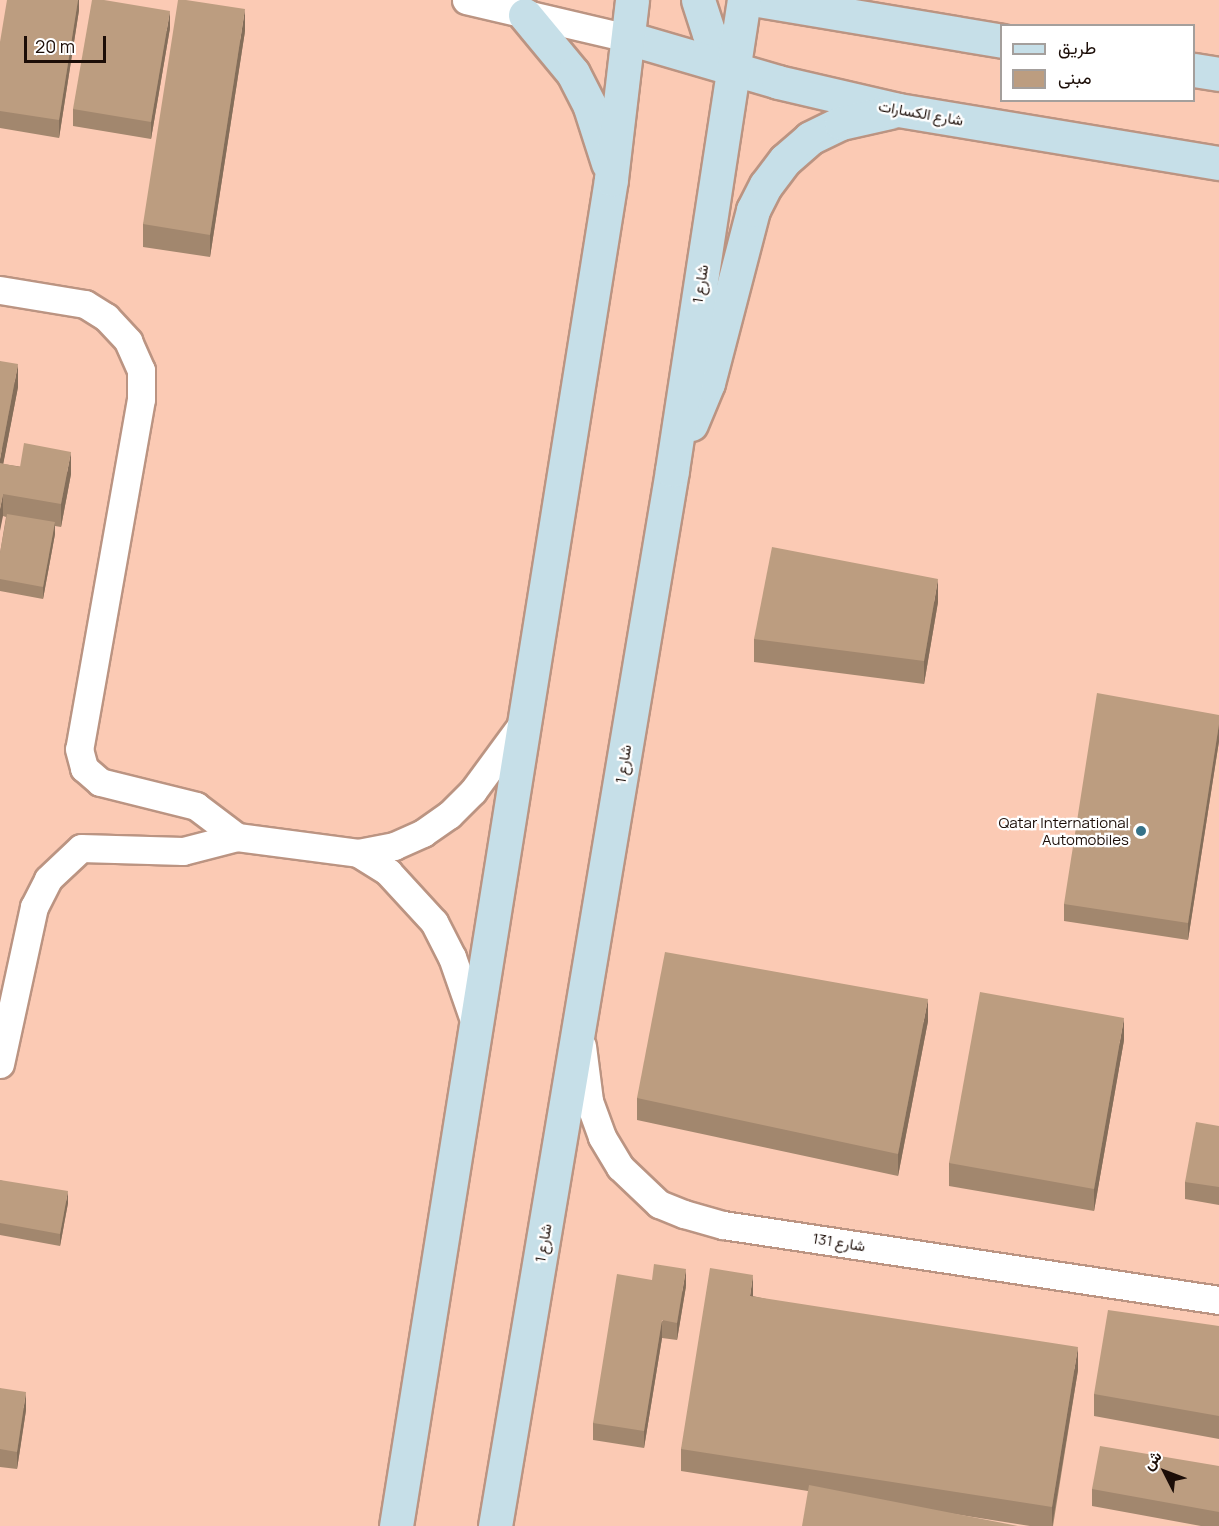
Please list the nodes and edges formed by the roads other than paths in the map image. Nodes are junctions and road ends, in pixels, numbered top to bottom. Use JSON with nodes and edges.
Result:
{"nodes":[{"id":1,"x":466,"y":0,"type":"edge"},
{"id":2,"x":632,"y":0,"type":"edge"},
{"id":3,"x":698,"y":0,"type":"edge"},
{"id":4,"x":744,"y":0,"type":"edge"},
{"id":5,"x":758,"y":0,"type":"edge"},
{"id":6,"x":897,"y":0,"type":"edge"},
{"id":7,"x":525,"y":15,"type":"junction"},
{"id":8,"x":957,"y":34,"type":"junction"},
{"id":9,"x":628,"y":38,"type":"junction"},
{"id":10,"x":1000,"y":41,"type":"edge"},
{"id":11,"x":732,"y":69,"type":"junction"},
{"id":12,"x":1195,"y":70,"type":"edge"},
{"id":13,"x":1219,"y":74,"type":"edge"},
{"id":14,"x":898,"y":110,"type":"junction"},
{"id":15,"x":1219,"y":163,"type":"edge"},
{"id":16,"x":611,"y":180,"type":"junction"},
{"id":17,"x":0,"y":290,"type":"edge"},
{"id":18,"x":672,"y":470,"type":"junction"},
{"id":19,"x":523,"y":723,"type":"junction"},
{"id":20,"x":237,"y":837,"type":"junction"},
{"id":21,"x":358,"y":853,"type":"junction"},
{"id":22,"x":475,"y":1023,"type":"junction"},
{"id":23,"x":580,"y":1029,"type":"junction"},
{"id":24,"x":0,"y":1064,"type":"edge"},
{"id":25,"x":1219,"y":1300,"type":"edge"},
{"id":26,"x":396,"y":1526,"type":"edge"},
{"id":27,"x":495,"y":1526,"type":"edge"}],
"edges":[{"from":1,"to":7,"type":"street"},
{"from":2,"to":9,"type":"street"},
{"from":3,"to":11,"type":"street"},
{"from":4,"to":11,"type":"street","name":"شارع 1"},
{"from":5,"to":8,"type":"street"},
{"from":6,"to":8,"type":"street"},
{"from":7,"to":9,"type":"street"},
{"from":7,"to":16,"type":"street"},
{"from":8,"to":10,"type":"street"},
{"from":9,"to":11,"type":"street","name":"شارع الكسارات"},
{"from":9,"to":16,"type":"street"},
{"from":11,"to":14,"type":"street","name":"شارع الكسارات"},
{"from":11,"to":18,"type":"street","name":"شارع 1"},
{"from":12,"to":13,"type":"street"},
{"from":14,"to":15,"type":"street","name":"شارع الكسارات"},
{"from":14,"to":18,"type":"street"},
{"from":16,"to":19,"type":"street"},
{"from":17,"to":20,"type":"street"},
{"from":18,"to":23,"type":"street","name":"شارع 1"},
{"from":19,"to":21,"type":"street"},
{"from":19,"to":22,"type":"street"},
{"from":20,"to":21,"type":"street"},
{"from":20,"to":24,"type":"street"},
{"from":21,"to":22,"type":"street"},
{"from":22,"to":26,"type":"street"},
{"from":23,"to":25,"type":"street","name":"شارع 131"},
{"from":23,"to":27,"type":"street","name":"شارع 1"}]}
